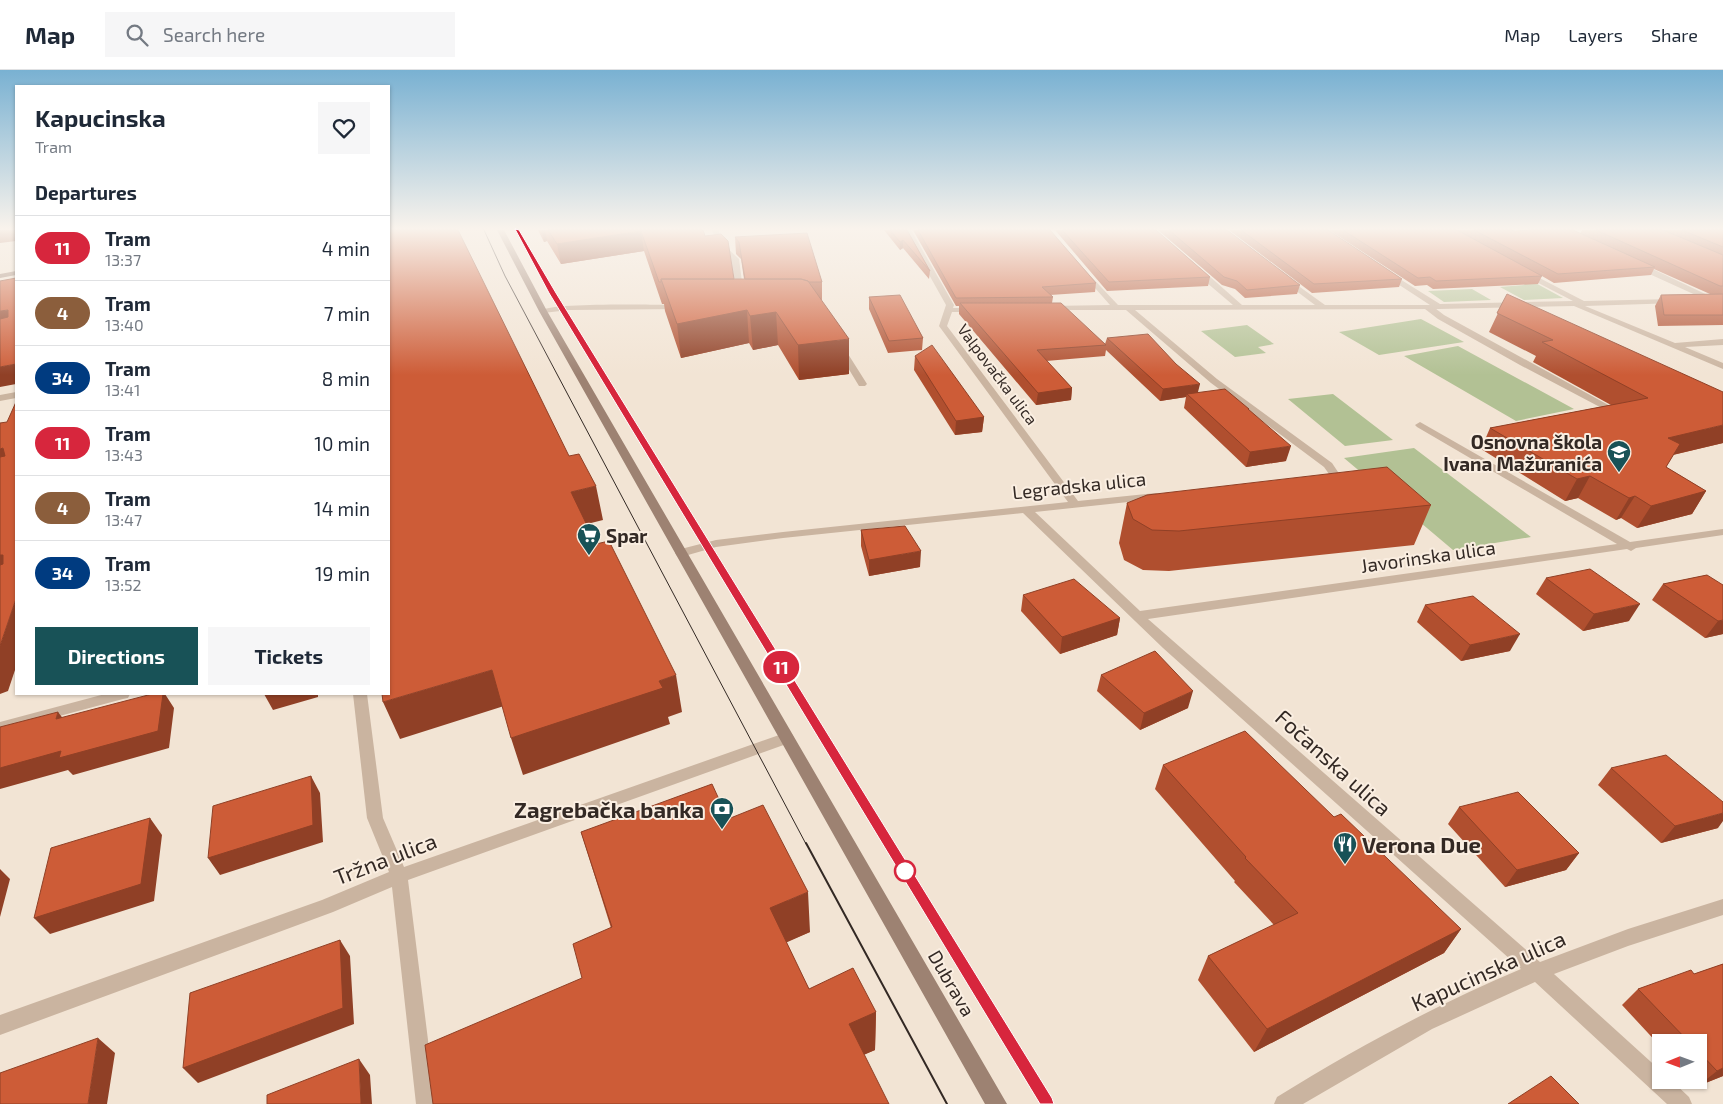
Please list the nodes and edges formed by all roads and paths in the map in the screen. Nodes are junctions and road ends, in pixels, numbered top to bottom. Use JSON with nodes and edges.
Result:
{"nodes":[{"id":1,"x":526,"y":278,"type":"edge"},
{"id":2,"x":738,"y":278,"type":"edge"},
{"id":3,"x":935,"y":278,"type":"edge"},
{"id":4,"x":1092,"y":278,"type":"edge"},
{"id":5,"x":1207,"y":278,"type":"edge"},
{"id":6,"x":1285,"y":278,"type":"edge"},
{"id":7,"x":1395,"y":278,"type":"edge"},
{"id":8,"x":1537,"y":278,"type":"edge"},
{"id":9,"x":1668,"y":278,"type":"edge"},
{"id":10,"x":1719,"y":300,"type":"edge"},
{"id":11,"x":1686,"y":301,"type":"edge"},
{"id":12,"x":1696,"y":301,"type":"edge"},
{"id":13,"x":1572,"y":303,"type":"junction"},
{"id":14,"x":1583,"y":303,"type":"junction"},
{"id":15,"x":688,"y":307,"type":"edge"},
{"id":16,"x":743,"y":307,"type":"edge"},
{"id":17,"x":1428,"y":307,"type":"junction"},
{"id":18,"x":1439,"y":307,"type":"junction"},
{"id":19,"x":1036,"y":308,"type":"edge"},
{"id":20,"x":1122,"y":308,"type":"junction"},
{"id":21,"x":1242,"y":308,"type":"junction"},
{"id":22,"x":1324,"y":308,"type":"junction"},
{"id":23,"x":984,"y":309,"type":"edge"},
{"id":24,"x":949,"y":310,"type":"junction"},
{"id":25,"x":543,"y":311,"type":"junction"},
{"id":26,"x":1723,"y":342,"type":"edge"},
{"id":27,"x":837,"y":344,"type":"edge"},
{"id":28,"x":1674,"y":346,"type":"junction"},
{"id":29,"x":1723,"y":366,"type":"edge"},
{"id":30,"x":862,"y":384,"type":"dead end"},
{"id":31,"x":15,"y":395,"type":"edge"},
{"id":32,"x":0,"y":398,"type":"edge"},
{"id":33,"x":1618,"y":413,"type":"edge"},
{"id":34,"x":1420,"y":425,"type":"dead end"},
{"id":35,"x":1313,"y":480,"type":"edge"},
{"id":36,"x":1165,"y":495,"type":"edge"},
{"id":37,"x":1076,"y":504,"type":"junction"},
{"id":38,"x":1025,"y":510,"type":"junction"},
{"id":39,"x":1723,"y":532,"type":"edge"},
{"id":40,"x":1631,"y":547,"type":"junction"},
{"id":41,"x":681,"y":553,"type":"junction"},
{"id":42,"x":1138,"y":616,"type":"junction"},
{"id":43,"x":119,"y":695,"type":"edge"},
{"id":44,"x":360,"y":695,"type":"edge"},
{"id":45,"x":0,"y":727,"type":"edge"},
{"id":46,"x":787,"y":738,"type":"junction"},
{"id":47,"x":399,"y":876,"type":"junction"},
{"id":48,"x":1723,"y":907,"type":"edge"},
{"id":49,"x":1538,"y":972,"type":"junction"},
{"id":50,"x":0,"y":1025,"type":"edge"},
{"id":51,"x":426,"y":1104,"type":"edge"},
{"id":52,"x":997,"y":1104,"type":"edge"},
{"id":53,"x":1284,"y":1104,"type":"edge"},
{"id":54,"x":1682,"y":1104,"type":"edge"}],
"edges":[{"from":1,"to":25,"type":"main road","name":"Dubrava"},
{"from":2,"to":16,"type":"street"},
{"from":3,"to":24,"type":"street","name":"Valpovačka ulica"},
{"from":4,"to":20,"type":"street"},
{"from":5,"to":21,"type":"street"},
{"from":6,"to":22,"type":"street"},
{"from":7,"to":18,"type":"street"},
{"from":8,"to":14,"type":"street"},
{"from":9,"to":10,"type":"street"},
{"from":10,"to":12,"type":"street"},
{"from":11,"to":14,"type":"street"},
{"from":13,"to":14,"type":"street"},
{"from":13,"to":18,"type":"street"},
{"from":13,"to":28,"type":"street"},
{"from":15,"to":25,"type":"street"},
{"from":17,"to":18,"type":"street"},
{"from":17,"to":22,"type":"street"},
{"from":17,"to":33,"type":"street"},
{"from":19,"to":20,"type":"street"},
{"from":20,"to":21,"type":"street"},
{"from":20,"to":35,"type":"street"},
{"from":21,"to":22,"type":"street"},
{"from":23,"to":24,"type":"street"},
{"from":24,"to":37,"type":"street","name":"Valpovačka ulica"},
{"from":25,"to":41,"type":"main road","name":"Dubrava"},
{"from":26,"to":28,"type":"street"},
{"from":27,"to":30,"type":"street"},
{"from":28,"to":29,"type":"street"},
{"from":31,"to":32,"type":"street"},
{"from":34,"to":40,"type":"street"},
{"from":36,"to":37,"type":"street","name":"Legradska ulica"},
{"from":37,"to":38,"type":"street","name":"Legradska ulica"},
{"from":38,"to":41,"type":"street","name":"Legradska ulica"},
{"from":38,"to":42,"type":"street","name":"Fočanska ulica"},
{"from":39,"to":40,"type":"street","name":"Javorinska ulica"},
{"from":40,"to":42,"type":"street","name":"Javorinska ulica"},
{"from":41,"to":46,"type":"main road","name":"Dubrava"},
{"from":42,"to":49,"type":"street","name":"Fočanska ulica"},
{"from":43,"to":45,"type":"street"},
{"from":44,"to":47,"type":"street"},
{"from":46,"to":47,"type":"street","name":"Tržna ulica"},
{"from":46,"to":52,"type":"main road","name":"Dubrava"},
{"from":47,"to":50,"type":"street","name":"Tržna ulica"},
{"from":47,"to":51,"type":"street"},
{"from":48,"to":49,"type":"street","name":"Kapucinska ulica"},
{"from":49,"to":53,"type":"street","name":"Kapucinska ulica"},
{"from":49,"to":54,"type":"street","name":"Fočanska ulica"}]}
